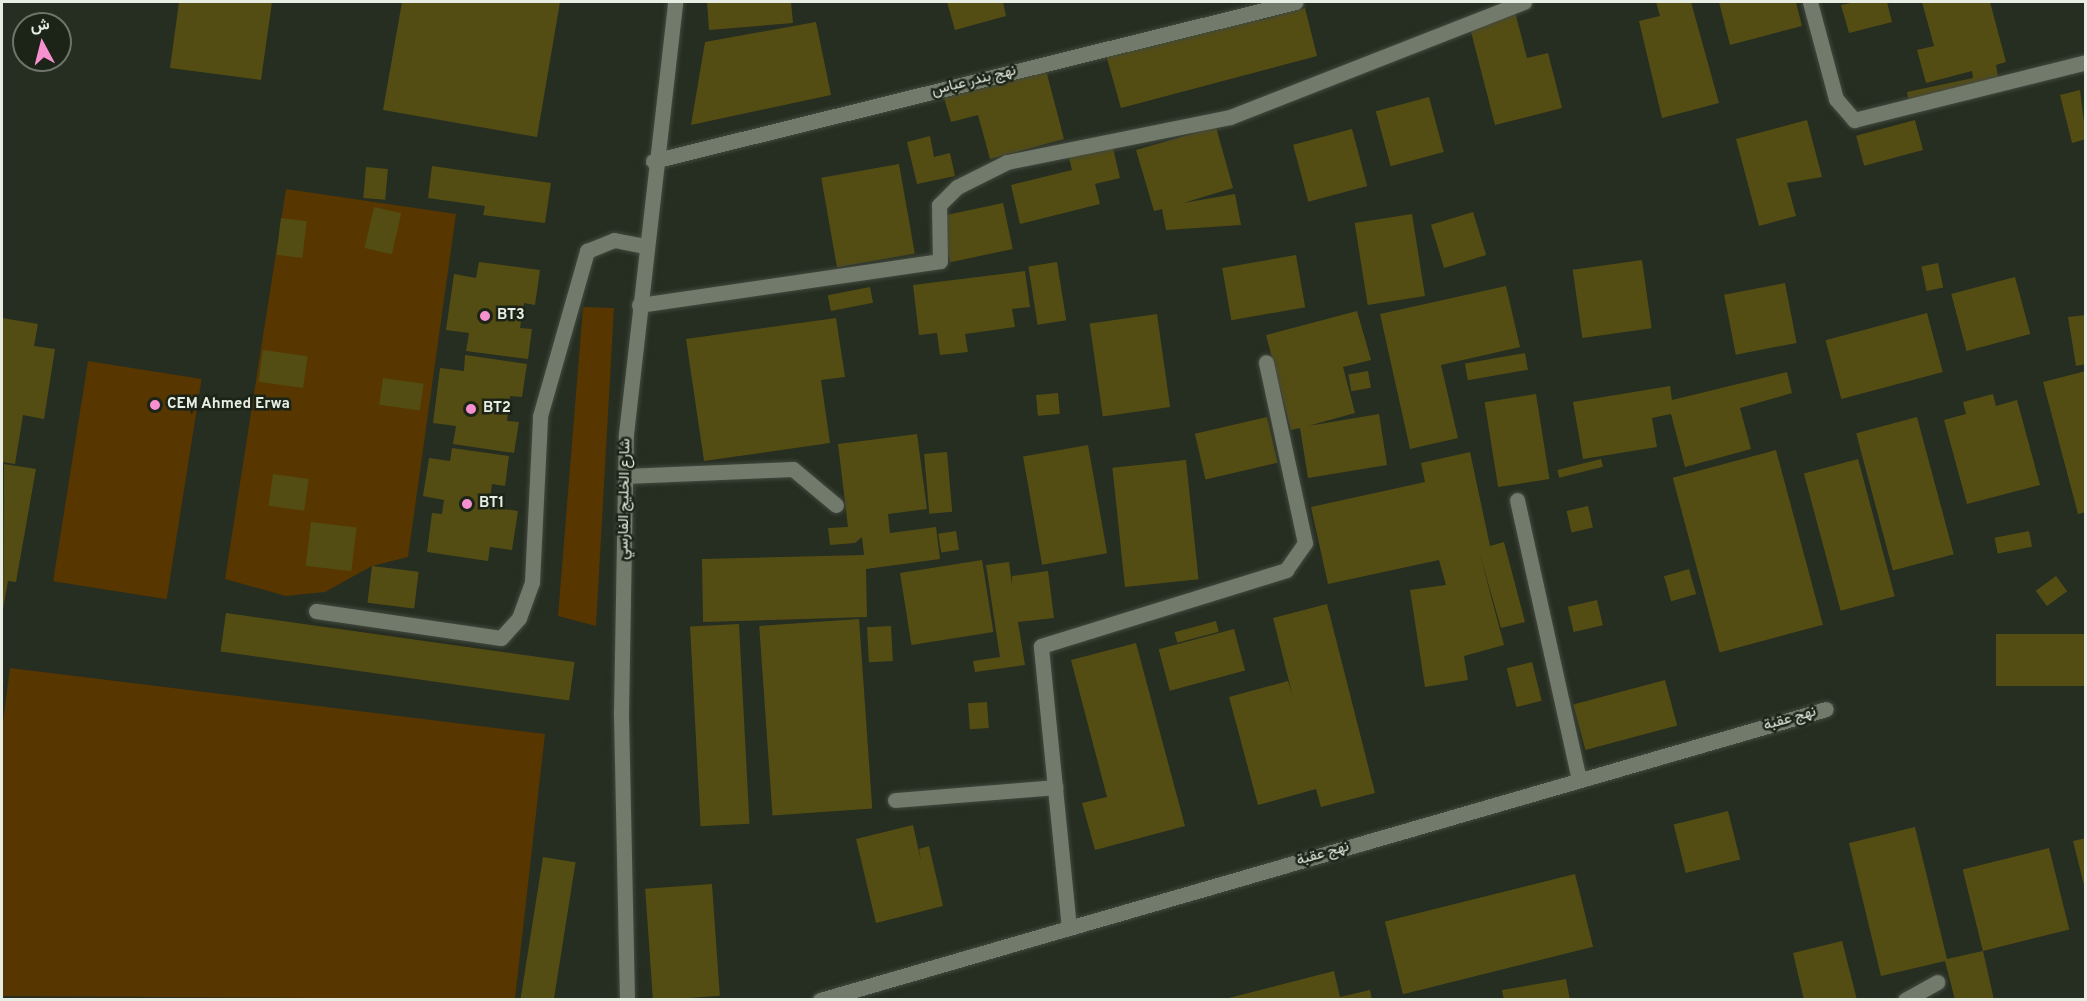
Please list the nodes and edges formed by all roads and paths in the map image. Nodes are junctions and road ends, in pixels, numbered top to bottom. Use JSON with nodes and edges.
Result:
{"nodes":[{"id":1,"x":675,"y":2,"type":"edge"},
{"id":2,"x":1296,"y":2,"type":"edge"},
{"id":3,"x":1524,"y":2,"type":"edge"},
{"id":4,"x":1810,"y":2,"type":"edge"},
{"id":5,"x":2085,"y":62,"type":"edge"},
{"id":6,"x":653,"y":161,"type":"junction"},
{"id":7,"x":645,"y":246,"type":"junction"},
{"id":8,"x":639,"y":305,"type":"junction"},
{"id":9,"x":1266,"y":362,"type":"dead end"},
{"id":10,"x":625,"y":476,"type":"junction"},
{"id":11,"x":1517,"y":500,"type":"dead end"},
{"id":12,"x":836,"y":505,"type":"dead end"},
{"id":13,"x":315,"y":611,"type":"dead end"},
{"id":14,"x":1826,"y":709,"type":"dead end"},
{"id":15,"x":1580,"y":780,"type":"junction"},
{"id":16,"x":1055,"y":787,"type":"junction"},
{"id":17,"x":895,"y":800,"type":"dead end"},
{"id":18,"x":1069,"y":928,"type":"junction"},
{"id":19,"x":1937,"y":982,"type":"dead end"},
{"id":20,"x":627,"y":999,"type":"edge"},
{"id":21,"x":820,"y":999,"type":"edge"},
{"id":22,"x":1905,"y":999,"type":"edge"}],
"edges":[{"from":1,"to":6,"type":"street","name":"شارع الخليج الفارسي"},
{"from":2,"to":6,"type":"street","name":"نهج بندر عباس"},
{"from":3,"to":8,"type":"street"},
{"from":4,"to":5,"type":"street"},
{"from":6,"to":7,"type":"street","name":"شارع الخليج الفارسي"},
{"from":7,"to":8,"type":"street","name":"شارع الخليج الفارسي"},
{"from":7,"to":13,"type":"street"},
{"from":8,"to":10,"type":"street","name":"شارع الخليج الفارسي"},
{"from":9,"to":16,"type":"street"},
{"from":10,"to":12,"type":"street"},
{"from":10,"to":20,"type":"street","name":"شارع الخليج الفارسي"},
{"from":11,"to":15,"type":"street"},
{"from":14,"to":15,"type":"street","name":"نهج عقبة"},
{"from":15,"to":18,"type":"street","name":"نهج عقبة"},
{"from":16,"to":17,"type":"street"},
{"from":16,"to":18,"type":"street"},
{"from":18,"to":21,"type":"street","name":"نهج عقبة"},
{"from":19,"to":22,"type":"street"}]}
